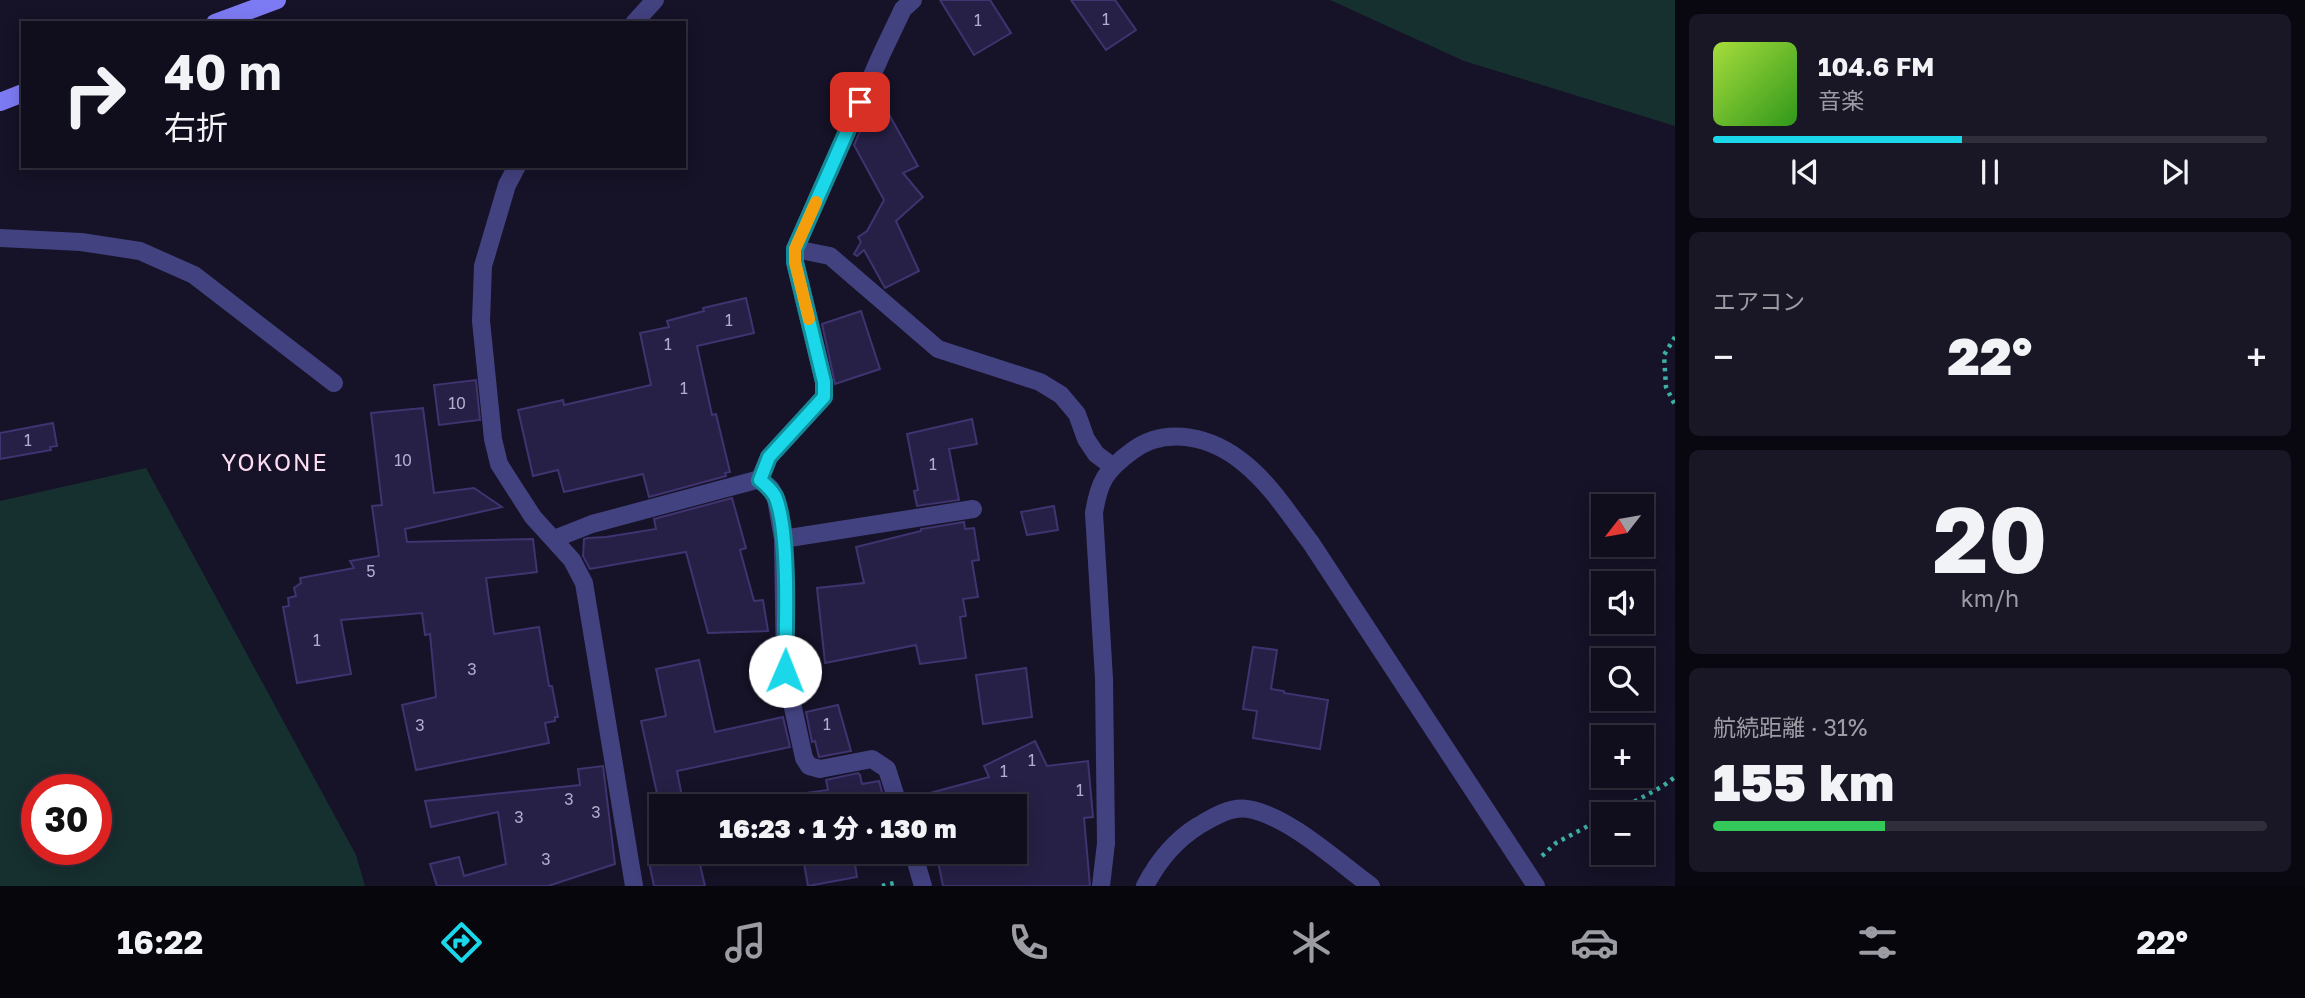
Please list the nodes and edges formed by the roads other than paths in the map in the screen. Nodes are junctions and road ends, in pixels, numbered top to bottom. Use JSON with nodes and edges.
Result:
{"nodes":[{"id":1,"x":277,"y":0,"type":"edge"},
{"id":2,"x":655,"y":0,"type":"edge"},
{"id":3,"x":913,"y":0,"type":"edge"},
{"id":4,"x":220,"y":21,"type":"edge"},
{"id":5,"x":636,"y":21,"type":"edge"},
{"id":6,"x":21,"y":94,"type":"edge"},
{"id":7,"x":0,"y":102,"type":"edge"},
{"id":8,"x":516,"y":168,"type":"edge"},
{"id":9,"x":0,"y":238,"type":"edge"},
{"id":10,"x":795,"y":249,"type":"junction"},
{"id":11,"x":334,"y":383,"type":"dead end"},
{"id":12,"x":1112,"y":466,"type":"junction"},
{"id":13,"x":760,"y":480,"type":"junction"},
{"id":14,"x":973,"y":509,"type":"dead end"},
{"id":15,"x":554,"y":538,"type":"junction"},
{"id":16,"x":783,"y":539,"type":"junction"},
{"id":17,"x":895,"y":794,"type":"edge"},
{"id":18,"x":917,"y":864,"type":"edge"},
{"id":19,"x":1531,"y":879,"type":"edge"},
{"id":20,"x":634,"y":886,"type":"edge"},
{"id":21,"x":923,"y":886,"type":"edge"},
{"id":22,"x":1101,"y":886,"type":"edge"},
{"id":23,"x":1145,"y":886,"type":"edge"},
{"id":24,"x":1371,"y":886,"type":"edge"}],
"edges":[{"from":1,"to":4,"type":"main road"},
{"from":2,"to":5,"type":"street"},
{"from":3,"to":10,"type":"street"},
{"from":6,"to":7,"type":"main road"},
{"from":8,"to":15,"type":"street"},
{"from":9,"to":11,"type":"street"},
{"from":10,"to":12,"type":"street"},
{"from":10,"to":13,"type":"street"},
{"from":12,"to":19,"type":"street"},
{"from":12,"to":22,"type":"street"},
{"from":13,"to":15,"type":"street"},
{"from":13,"to":16,"type":"street"},
{"from":14,"to":16,"type":"street"},
{"from":15,"to":20,"type":"street"},
{"from":16,"to":17,"type":"street"},
{"from":18,"to":21,"type":"street"},
{"from":23,"to":24,"type":"street"}]}
